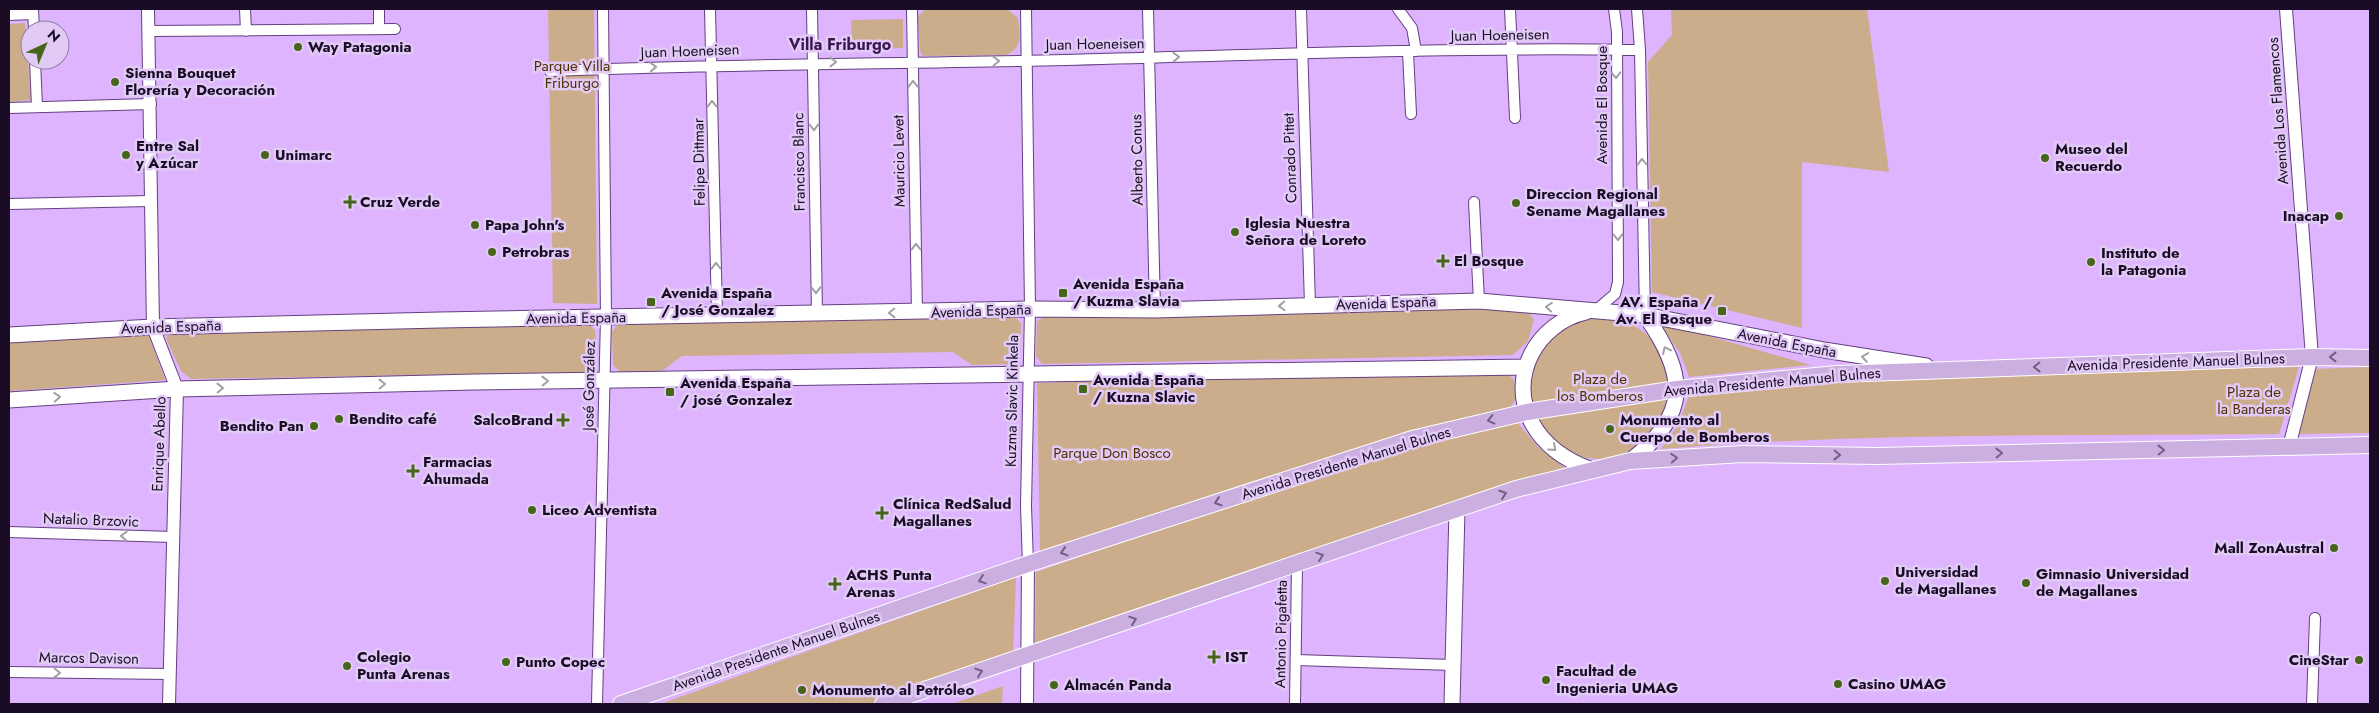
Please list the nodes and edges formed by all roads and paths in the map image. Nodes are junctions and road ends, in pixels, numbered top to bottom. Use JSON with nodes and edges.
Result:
{"nodes":[{"id":1,"x":148,"y":9,"type":"edge"},
{"id":2,"x":246,"y":9,"type":"edge"},
{"id":3,"x":379,"y":9,"type":"edge"},
{"id":4,"x":603,"y":9,"type":"edge"},
{"id":5,"x":710,"y":9,"type":"edge"},
{"id":6,"x":812,"y":9,"type":"edge"},
{"id":7,"x":912,"y":9,"type":"edge"},
{"id":8,"x":1026,"y":9,"type":"edge"},
{"id":9,"x":1148,"y":9,"type":"edge"},
{"id":10,"x":1301,"y":9,"type":"edge"},
{"id":11,"x":1398,"y":9,"type":"edge"},
{"id":12,"x":1510,"y":9,"type":"edge"},
{"id":13,"x":1614,"y":9,"type":"edge"},
{"id":14,"x":1637,"y":9,"type":"edge"},
{"id":15,"x":2286,"y":9,"type":"edge"},
{"id":16,"x":33,"y":11,"type":"edge"},
{"id":17,"x":9,"y":15,"type":"edge"},
{"id":18,"x":379,"y":29,"type":"junction"},
{"id":19,"x":395,"y":29,"type":"dead end"},
{"id":20,"x":148,"y":31,"type":"junction"},
{"id":21,"x":246,"y":31,"type":"junction"},
{"id":22,"x":1514,"y":50,"type":"junction"},
{"id":23,"x":1616,"y":50,"type":"junction"},
{"id":24,"x":1640,"y":50,"type":"junction"},
{"id":25,"x":1412,"y":52,"type":"junction"},
{"id":26,"x":1302,"y":54,"type":"junction"},
{"id":27,"x":1150,"y":58,"type":"junction"},
{"id":28,"x":1026,"y":61,"type":"junction"},
{"id":29,"x":812,"y":62,"type":"junction"},
{"id":30,"x":913,"y":62,"type":"junction"},
{"id":31,"x":712,"y":66,"type":"junction"},
{"id":32,"x":605,"y":69,"type":"junction"},
{"id":33,"x":35,"y":70,"type":"edge"},
{"id":34,"x":550,"y":71,"type":"dead end"},
{"id":35,"x":151,"y":104,"type":"junction"},
{"id":36,"x":36,"y":107,"type":"junction"},
{"id":37,"x":9,"y":108,"type":"edge"},
{"id":38,"x":1411,"y":114,"type":"dead end"},
{"id":39,"x":1515,"y":118,"type":"dead end"},
{"id":40,"x":150,"y":200,"type":"junction"},
{"id":41,"x":1474,"y":202,"type":"dead end"},
{"id":42,"x":9,"y":204,"type":"edge"},
{"id":43,"x":1479,"y":301,"type":"junction"},
{"id":44,"x":1310,"y":305,"type":"junction"},
{"id":45,"x":1030,"y":309,"type":"junction"},
{"id":46,"x":1154,"y":310,"type":"junction"},
{"id":47,"x":1595,"y":311,"type":"junction"},
{"id":48,"x":917,"y":313,"type":"junction"},
{"id":49,"x":817,"y":314,"type":"junction"},
{"id":50,"x":718,"y":315,"type":"junction"},
{"id":51,"x":1645,"y":316,"type":"junction"},
{"id":52,"x":606,"y":317,"type":"junction"},
{"id":53,"x":153,"y":327,"type":"junction"},
{"id":54,"x":9,"y":335,"type":"edge"},
{"id":55,"x":2312,"y":357,"type":"junction"},
{"id":56,"x":2370,"y":358,"type":"edge"},
{"id":57,"x":1526,"y":367,"type":"junction"},
{"id":58,"x":1948,"y":370,"type":"junction"},
{"id":59,"x":1028,"y":374,"type":"junction"},
{"id":60,"x":605,"y":380,"type":"junction"},
{"id":61,"x":178,"y":389,"type":"junction"},
{"id":62,"x":1677,"y":389,"type":"junction"},
{"id":63,"x":9,"y":400,"type":"edge"},
{"id":64,"x":1527,"y":412,"type":"junction"},
{"id":65,"x":2370,"y":445,"type":"edge"},
{"id":66,"x":2289,"y":447,"type":"junction"},
{"id":67,"x":1630,"y":461,"type":"junction"},
{"id":68,"x":1592,"y":470,"type":"junction"},
{"id":69,"x":1456,"y":510,"type":"junction"},
{"id":70,"x":9,"y":532,"type":"edge"},
{"id":71,"x":172,"y":537,"type":"junction"},
{"id":72,"x":1028,"y":564,"type":"junction"},
{"id":73,"x":1297,"y":564,"type":"junction"},
{"id":74,"x":2315,"y":618,"type":"dead end"},
{"id":75,"x":1028,"y":655,"type":"junction"},
{"id":76,"x":1296,"y":660,"type":"junction"},
{"id":77,"x":1453,"y":665,"type":"junction"},
{"id":78,"x":9,"y":672,"type":"edge"},
{"id":79,"x":169,"y":674,"type":"junction"},
{"id":80,"x":169,"y":704,"type":"edge"},
{"id":81,"x":597,"y":704,"type":"edge"},
{"id":82,"x":620,"y":704,"type":"edge"},
{"id":83,"x":883,"y":704,"type":"edge"},
{"id":84,"x":1027,"y":704,"type":"edge"},
{"id":85,"x":1295,"y":704,"type":"edge"},
{"id":86,"x":1452,"y":704,"type":"edge"},
{"id":87,"x":2312,"y":704,"type":"edge"}],
"edges":[{"from":1,"to":20,"type":"street","name":"Enrique Abello"},
{"from":2,"to":21,"type":"street"},
{"from":3,"to":18,"type":"street"},
{"from":4,"to":32,"type":"street","name":"José González"},
{"from":5,"to":31,"type":"street","name":"Felipe Dittmar"},
{"from":6,"to":29,"type":"street","name":"Francisco Blanc"},
{"from":7,"to":30,"type":"street","name":"Mauricio Levet"},
{"from":8,"to":28,"type":"street","name":"Kuzma Slavic Kinkela"},
{"from":9,"to":27,"type":"street","name":"Alberto Conus"},
{"from":10,"to":26,"type":"street","name":"Conrado Pittet"},
{"from":11,"to":25,"type":"street"},
{"from":12,"to":22,"type":"street"},
{"from":13,"to":23,"type":"street","name":"Avenida El Bosque"},
{"from":14,"to":24,"type":"street"},
{"from":15,"to":55,"type":"street","name":"Avenida Los Flamencos"},
{"from":16,"to":17,"type":"street"},
{"from":18,"to":19,"type":"street"},
{"from":18,"to":21,"type":"street"},
{"from":20,"to":21,"type":"street"},
{"from":20,"to":35,"type":"street","name":"Enrique Abello"},
{"from":22,"to":23,"type":"street","name":"Juan Hoeneisen"},
{"from":22,"to":25,"type":"street","name":"Juan Hoeneisen"},
{"from":22,"to":39,"type":"street"},
{"from":23,"to":24,"type":"street","name":"Juan Hoeneisen"},
{"from":23,"to":47,"type":"street","name":"Avenida El Bosque","one_way":true},
{"from":51,"to":24,"type":"street","one_way":true},
{"from":25,"to":26,"type":"street","name":"Juan Hoeneisen"},
{"from":25,"to":38,"type":"street"},
{"from":27,"to":26,"type":"street","name":"Juan Hoeneisen","one_way":true},
{"from":26,"to":44,"type":"street","name":"Conrado Pittet"},
{"from":27,"to":28,"type":"street","name":"Juan Hoeneisen"},
{"from":27,"to":46,"type":"street","name":"Alberto Conus"},
{"from":30,"to":28,"type":"street","name":"Juan Hoeneisen","one_way":true},
{"from":28,"to":45,"type":"street","name":"Kuzma Slavic Kinkela"},
{"from":29,"to":30,"type":"street","name":"Juan Hoeneisen","one_way":true},
{"from":29,"to":31,"type":"street","name":"Juan Hoeneisen"},
{"from":29,"to":49,"type":"street","name":"Francisco Blanc","one_way":true},
{"from":48,"to":30,"type":"street","name":"Mauricio Levet","one_way":true},
{"from":32,"to":31,"type":"street","name":"Juan Hoeneisen","one_way":true},
{"from":50,"to":31,"type":"street","name":"Felipe Dittmar","one_way":true},
{"from":32,"to":34,"type":"street","name":"Juan Hoeneisen"},
{"from":32,"to":52,"type":"street","name":"José González"},
{"from":33,"to":36,"type":"street"},
{"from":35,"to":36,"type":"street"},
{"from":35,"to":40,"type":"street","name":"Enrique Abello"},
{"from":36,"to":37,"type":"street"},
{"from":40,"to":42,"type":"street"},
{"from":40,"to":53,"type":"street","name":"Enrique Abello"},
{"from":41,"to":43,"type":"street"},
{"from":43,"to":44,"type":"main road","name":"Avenida España"},
{"from":47,"to":43,"type":"main road","name":"Avenida España","one_way":true},
{"from":44,"to":46,"type":"main road","name":"Avenida España","one_way":true},
{"from":45,"to":46,"type":"main road","name":"Avenida España"},
{"from":45,"to":48,"type":"main road","name":"Avenida España"},
{"from":45,"to":59,"type":"street","name":"Kuzma Slavic Kinkela"},
{"from":47,"to":51,"type":"main road","name":"Avenida España"},
{"from":47,"to":57,"type":"main road"},
{"from":48,"to":49,"type":"main road","name":"Avenida España","one_way":true},
{"from":49,"to":50,"type":"main road","name":"Avenida España"},
{"from":50,"to":52,"type":"main road","name":"Avenida España"},
{"from":58,"to":51,"type":"main road","name":"Avenida España","one_way":true},
{"from":62,"to":51,"type":"main road","one_way":true},
{"from":52,"to":53,"type":"main road","name":"Avenida España"},
{"from":52,"to":60,"type":"street","name":"José González"},
{"from":53,"to":54,"type":"main road","name":"Avenida España"},
{"from":53,"to":61,"type":"street","name":"Enrique Abello"},
{"from":56,"to":55,"type":"main road","name":"Avenida Presidente Manuel Bulnes","one_way":true},
{"from":55,"to":58,"type":"main road","name":"Avenida Presidente Manuel Bulnes","one_way":true},
{"from":55,"to":66,"type":"street","name":"Avenida Los Flamencos"},
{"from":57,"to":59,"type":"main road"},
{"from":57,"to":64,"type":"main road"},
{"from":58,"to":62,"type":"main road","name":"Avenida Presidente Manuel Bulnes"},
{"from":59,"to":60,"type":"main road"},
{"from":59,"to":72,"type":"street","name":"Kuzma Slavic Kinkela"},
{"from":61,"to":60,"type":"main road","one_way":true},
{"from":60,"to":81,"type":"street","name":"José González"},
{"from":63,"to":61,"type":"main road","one_way":true},
{"from":61,"to":71,"type":"street","name":"Enrique Abello"},
{"from":62,"to":64,"type":"main road","name":"Avenida Presidente Manuel Bulnes"},
{"from":62,"to":67,"type":"main road"},
{"from":64,"to":68,"type":"main road","one_way":true},
{"from":64,"to":72,"type":"main road","name":"Avenida Presidente Manuel Bulnes","one_way":true},
{"from":65,"to":66,"type":"main road"},
{"from":67,"to":66,"type":"main road","one_way":true},
{"from":67,"to":68,"type":"main road"},
{"from":69,"to":68,"type":"main road","one_way":true},
{"from":73,"to":69,"type":"main road","one_way":true},
{"from":69,"to":77,"type":"main road"},
{"from":71,"to":70,"type":"street","name":"Natalio Brzovic","one_way":true},
{"from":71,"to":79,"type":"street","name":"Enrique Abello"},
{"from":72,"to":75,"type":"street","name":"Kuzma Slavic Kinkela"},
{"from":72,"to":82,"type":"main road","name":"Avenida Presidente Manuel Bulnes","one_way":true},
{"from":75,"to":73,"type":"main road","one_way":true},
{"from":73,"to":76,"type":"street","name":"Antonio Pigafetta"},
{"from":74,"to":87,"type":"street"},
{"from":83,"to":75,"type":"main road","one_way":true},
{"from":75,"to":84,"type":"street","name":"Kuzma Slavic Kinkela"},
{"from":76,"to":77,"type":"street"},
{"from":76,"to":85,"type":"street","name":"Antonio Pigafetta"},
{"from":77,"to":86,"type":"main road"},
{"from":78,"to":79,"type":"street","name":"Marcos Davison","one_way":true},
{"from":79,"to":80,"type":"street","name":"Enrique Abello"}]}
